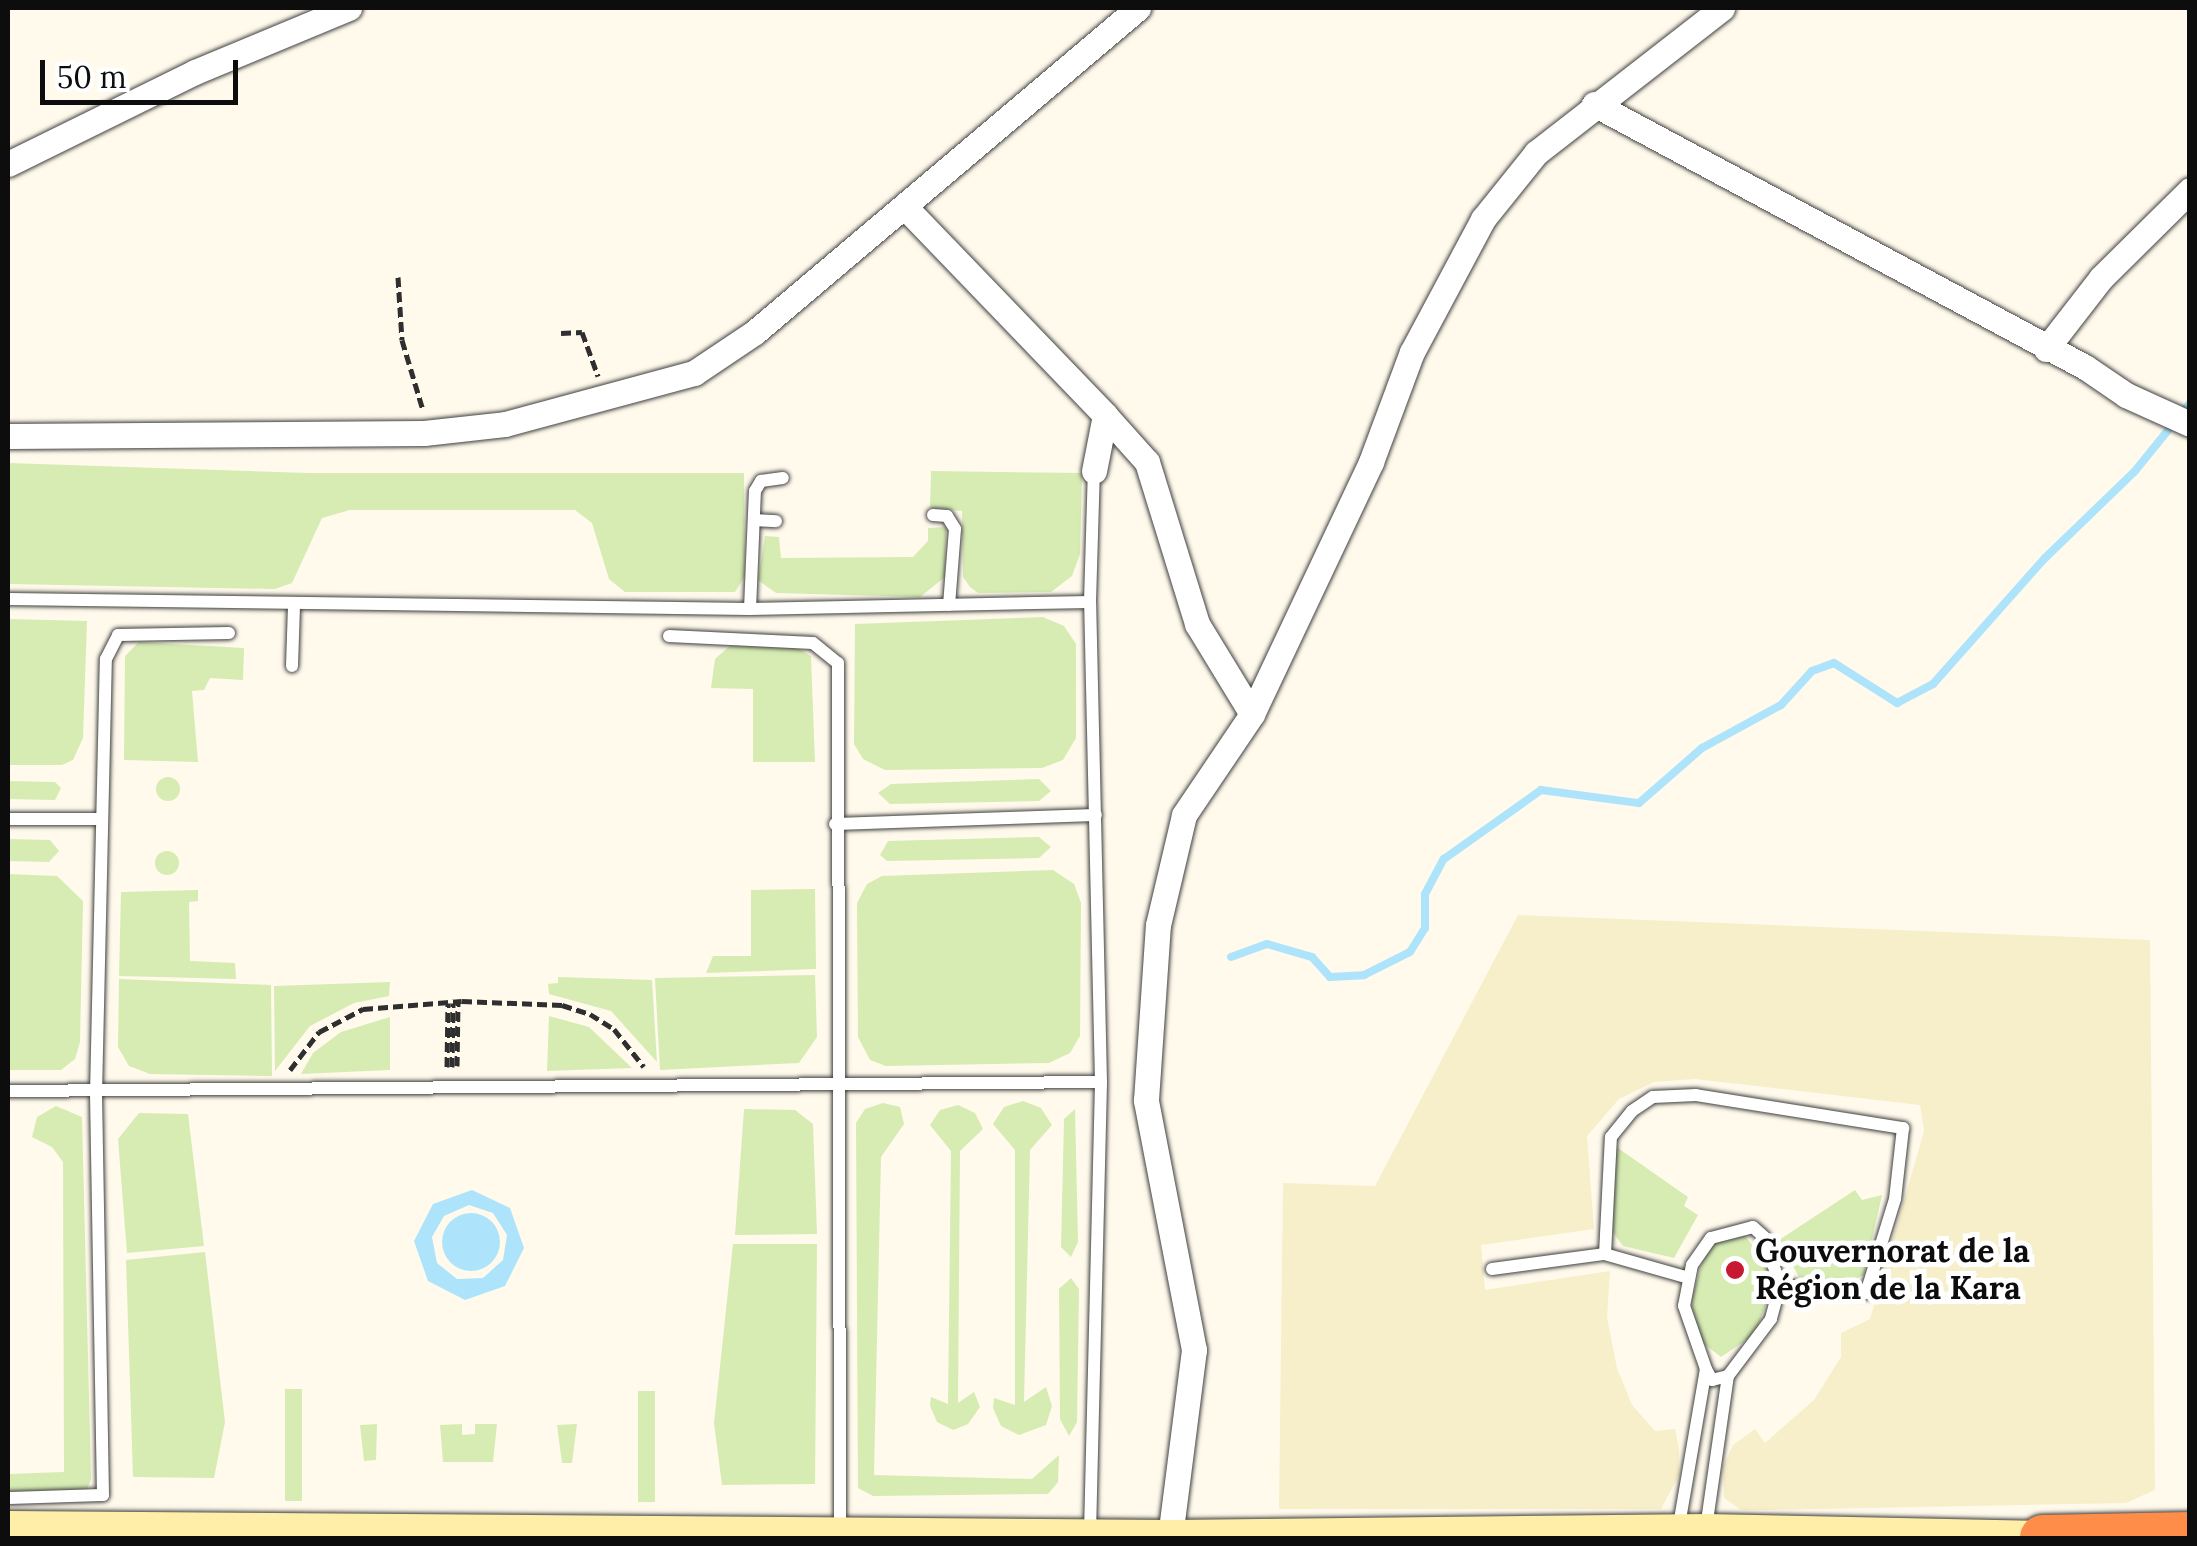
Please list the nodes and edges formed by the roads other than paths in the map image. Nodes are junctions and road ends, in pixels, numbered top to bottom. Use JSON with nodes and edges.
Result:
{"nodes":[{"id":1,"x":349,"y":8,"type":"edge"},
{"id":2,"x":1138,"y":8,"type":"edge"},
{"id":3,"x":1722,"y":8,"type":"edge"},
{"id":4,"x":1594,"y":104,"type":"junction"},
{"id":5,"x":8,"y":164,"type":"edge"},
{"id":6,"x":2190,"y":190,"type":"edge"},
{"id":7,"x":906,"y":207,"type":"junction"},
{"id":8,"x":2046,"y":350,"type":"junction"},
{"id":9,"x":1104,"y":414,"type":"junction"},
{"id":10,"x":2179,"y":419,"type":"edge"},
{"id":11,"x":8,"y":436,"type":"edge"},
{"id":12,"x":1094,"y":471,"type":"joint"},
{"id":13,"x":783,"y":478,"type":"dead end"},
{"id":14,"x":933,"y":515,"type":"dead end"},
{"id":15,"x":754,"y":520,"type":"junction"},
{"id":16,"x":776,"y":521,"type":"dead end"},
{"id":17,"x":8,"y":599,"type":"edge"},
{"id":18,"x":1090,"y":602,"type":"junction"},
{"id":19,"x":949,"y":605,"type":"junction"},
{"id":20,"x":294,"y":606,"type":"junction"},
{"id":21,"x":750,"y":609,"type":"junction"},
{"id":22,"x":229,"y":633,"type":"dead end"},
{"id":23,"x":669,"y":636,"type":"dead end"},
{"id":24,"x":292,"y":666,"type":"dead end"},
{"id":25,"x":1252,"y":714,"type":"junction"},
{"id":26,"x":1096,"y":815,"type":"junction"},
{"id":27,"x":8,"y":819,"type":"edge"},
{"id":28,"x":99,"y":819,"type":"junction"},
{"id":29,"x":836,"y":824,"type":"junction"},
{"id":30,"x":837,"y":1080,"type":"junction"},
{"id":31,"x":1100,"y":1082,"type":"junction"},
{"id":32,"x":8,"y":1091,"type":"edge"},
{"id":33,"x":96,"y":1094,"type":"junction"},
{"id":34,"x":1606,"y":1254,"type":"junction"},
{"id":35,"x":1492,"y":1269,"type":"dead end"},
{"id":36,"x":1689,"y":1278,"type":"junction"},
{"id":37,"x":1780,"y":1285,"type":"junction"},
{"id":38,"x":1706,"y":1369,"type":"junction"},
{"id":39,"x":1728,"y":1376,"type":"junction"},
{"id":40,"x":8,"y":1498,"type":"edge"},
{"id":41,"x":102,"y":1520,"type":"edge"},
{"id":42,"x":8,"y":1528,"type":"edge"},
{"id":43,"x":1687,"y":1533,"type":"edge"},
{"id":44,"x":2190,"y":1534,"type":"edge"},
{"id":45,"x":840,"y":1535,"type":"edge"},
{"id":46,"x":1089,"y":1537,"type":"edge"},
{"id":47,"x":1170,"y":1537,"type":"edge"},
{"id":48,"x":2044,"y":1538,"type":"edge"}],
"edges":[{"from":1,"to":5,"type":"street"},
{"from":2,"to":7,"type":"street"},
{"from":3,"to":4,"type":"street"},
{"from":4,"to":8,"type":"street"},
{"from":4,"to":25,"type":"street"},
{"from":6,"to":8,"type":"street"},
{"from":7,"to":9,"type":"street"},
{"from":7,"to":11,"type":"street"},
{"from":8,"to":10,"type":"street"},
{"from":9,"to":12,"type":"street"},
{"from":9,"to":25,"type":"street"},
{"from":12,"to":18,"type":"lane"},
{"from":13,"to":15,"type":"lane"},
{"from":14,"to":19,"type":"lane"},
{"from":15,"to":16,"type":"lane"},
{"from":15,"to":21,"type":"lane"},
{"from":17,"to":20,"type":"lane"},
{"from":18,"to":19,"type":"lane"},
{"from":18,"to":26,"type":"lane"},
{"from":19,"to":21,"type":"lane"},
{"from":20,"to":21,"type":"lane"},
{"from":20,"to":24,"type":"lane"},
{"from":22,"to":28,"type":"lane"},
{"from":23,"to":29,"type":"lane"},
{"from":25,"to":47,"type":"street"},
{"from":26,"to":29,"type":"lane"},
{"from":26,"to":31,"type":"lane"},
{"from":27,"to":28,"type":"lane"},
{"from":28,"to":33,"type":"lane"},
{"from":29,"to":30,"type":"lane"},
{"from":30,"to":31,"type":"lane"},
{"from":30,"to":33,"type":"lane"},
{"from":30,"to":45,"type":"lane"},
{"from":31,"to":46,"type":"lane"},
{"from":32,"to":33,"type":"lane"},
{"from":33,"to":41,"type":"lane"},
{"from":34,"to":35,"type":"lane"},
{"from":34,"to":36,"type":"lane"},
{"from":34,"to":37,"type":"lane"},
{"from":36,"to":37,"type":"lane"},
{"from":36,"to":38,"type":"lane"},
{"from":37,"to":39,"type":"lane"},
{"from":38,"to":39,"type":"lane"},
{"from":38,"to":43,"type":"lane"},
{"from":39,"to":43,"type":"lane"},
{"from":40,"to":41,"type":"lane"},
{"from":41,"to":42,"type":"main road"},
{"from":41,"to":45,"type":"main road"},
{"from":43,"to":47,"type":"main road"},
{"from":43,"to":48,"type":"main road"},
{"from":44,"to":48,"type":"highway"},
{"from":45,"to":46,"type":"main road"},
{"from":46,"to":47,"type":"main road"}]}
